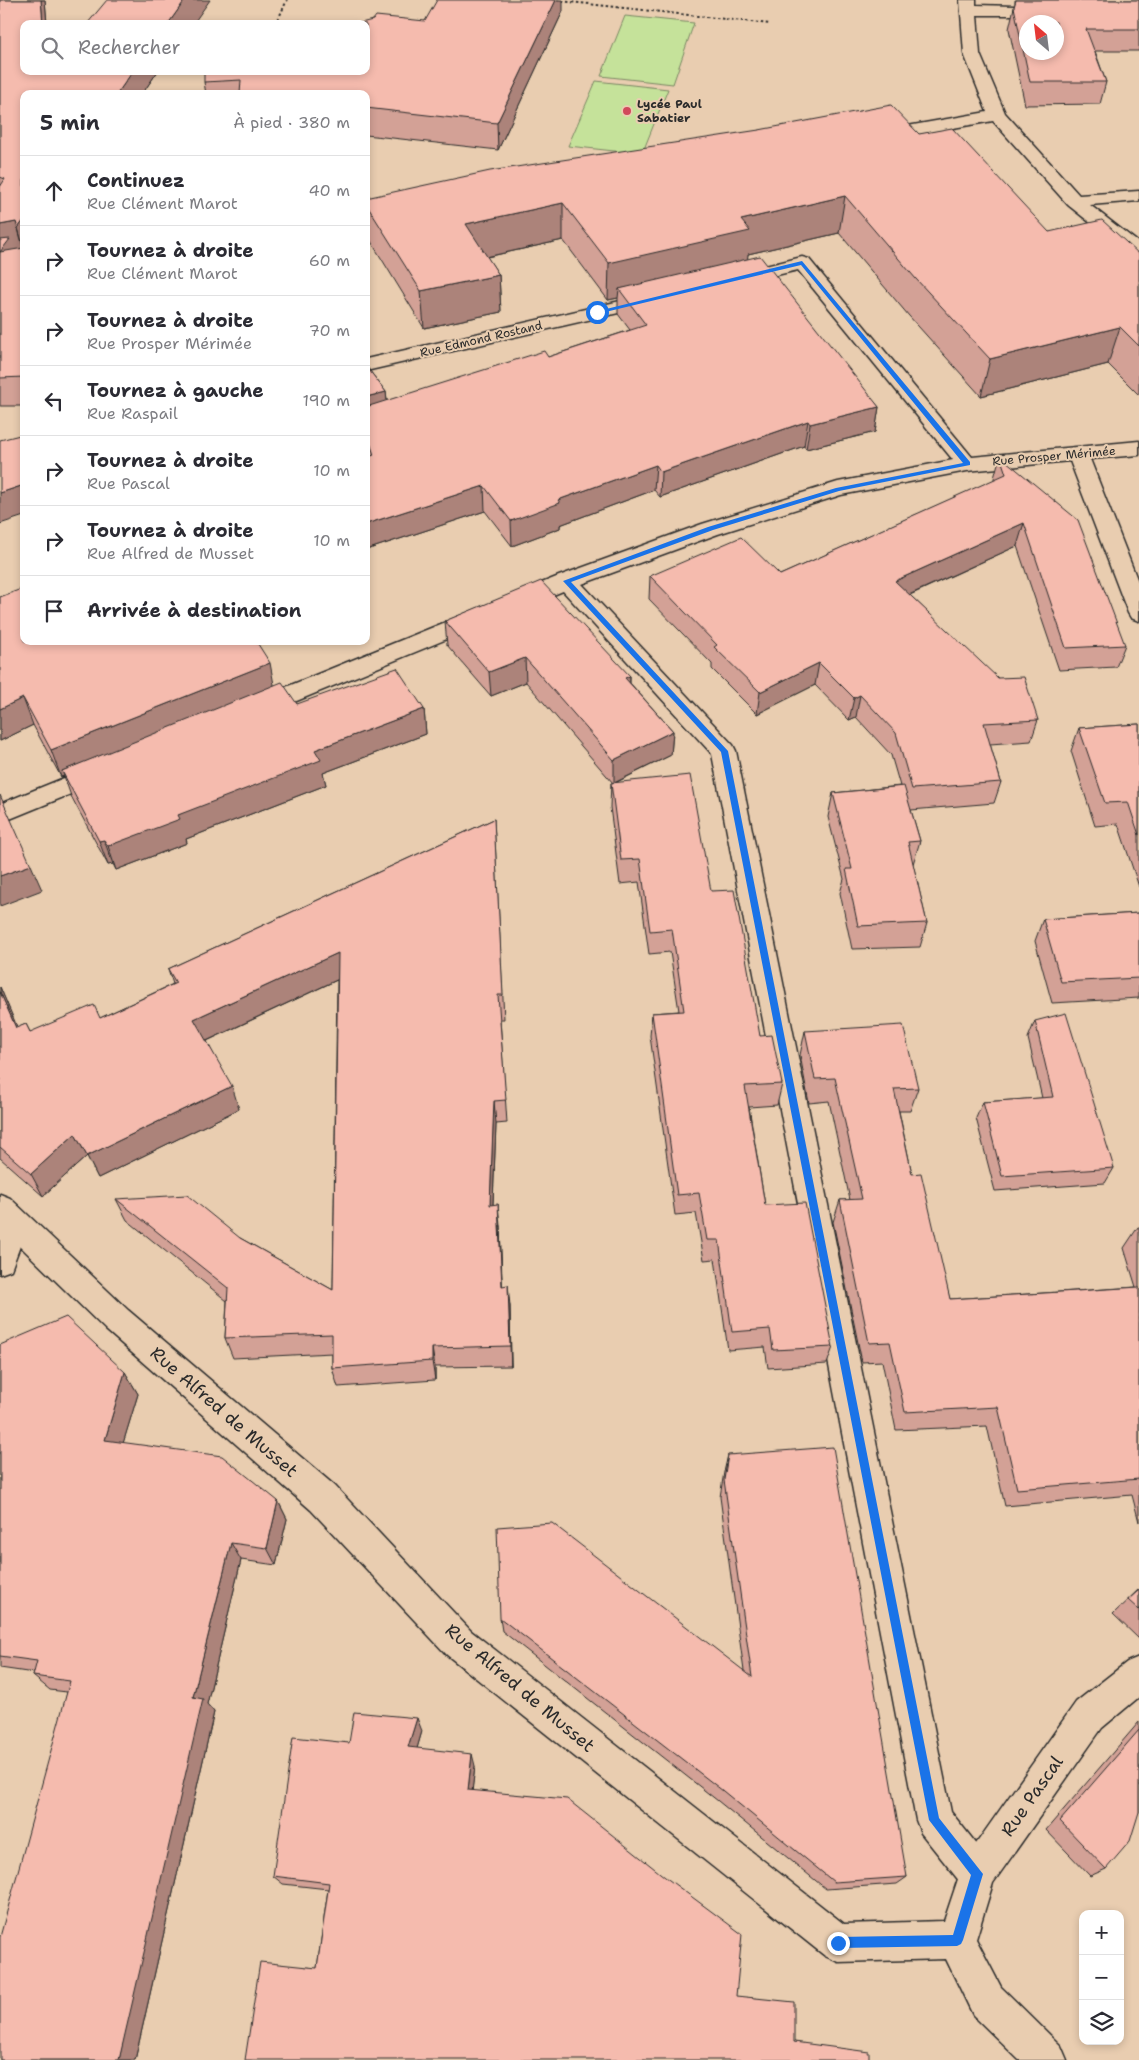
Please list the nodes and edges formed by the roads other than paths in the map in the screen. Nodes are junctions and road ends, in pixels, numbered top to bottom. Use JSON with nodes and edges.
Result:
{"nodes":[{"id":1,"x":968,"y":5,"type":"edge"},
{"id":2,"x":1063,"y":10,"type":"edge"},
{"id":3,"x":996,"y":115,"type":"junction"},
{"id":4,"x":858,"y":140,"type":"edge"},
{"id":5,"x":1139,"y":196,"type":"edge"},
{"id":6,"x":1074,"y":201,"type":"junction"},
{"id":7,"x":1139,"y":252,"type":"edge"},
{"id":8,"x":718,"y":283,"type":"edge"},
{"id":9,"x":671,"y":294,"type":"edge"},
{"id":10,"x":370,"y":364,"type":"edge"},
{"id":11,"x":1139,"y":448,"type":"edge"},
{"id":12,"x":1077,"y":453,"type":"junction"},
{"id":13,"x":968,"y":464,"type":"junction"},
{"id":14,"x":567,"y":581,"type":"junction"},
{"id":15,"x":1139,"y":613,"type":"edge"},
{"id":16,"x":238,"y":716,"type":"edge"},
{"id":17,"x":119,"y":765,"type":"edge"},
{"id":18,"x":0,"y":814,"type":"edge"},
{"id":19,"x":7,"y":1214,"type":"edge"},
{"id":20,"x":0,"y":1260,"type":"edge"},
{"id":21,"x":1139,"y":1674,"type":"edge"},
{"id":22,"x":977,"y":1874,"type":"junction"},
{"id":23,"x":957,"y":1940,"type":"junction"},
{"id":24,"x":1047,"y":2060,"type":"edge"}],
"edges":[{"from":1,"to":2,"type":"street"},
{"from":1,"to":3,"type":"street"},
{"from":3,"to":4,"type":"street"},
{"from":3,"to":6,"type":"street"},
{"from":5,"to":6,"type":"street"},
{"from":6,"to":7,"type":"street"},
{"from":8,"to":13,"type":"street"},
{"from":9,"to":10,"type":"street","name":"Rue Edmond Rostand"},
{"from":11,"to":12,"type":"street","name":"Rue Prosper Mérimée"},
{"from":12,"to":13,"type":"street","name":"Rue Prosper Mérimée"},
{"from":12,"to":15,"type":"street"},
{"from":13,"to":14,"type":"street","name":"Rue Prosper Mérimée"},
{"from":14,"to":16,"type":"street","name":"Rue Prosper Mérimée"},
{"from":14,"to":22,"type":"street"},
{"from":17,"to":18,"type":"street"},
{"from":19,"to":20,"type":"street"},
{"from":19,"to":23,"type":"street","name":"Rue Alfred de Musset"},
{"from":21,"to":22,"type":"street","name":"Rue Pascal"},
{"from":22,"to":23,"type":"street","name":"Rue Pascal"},
{"from":23,"to":24,"type":"street"}]}
